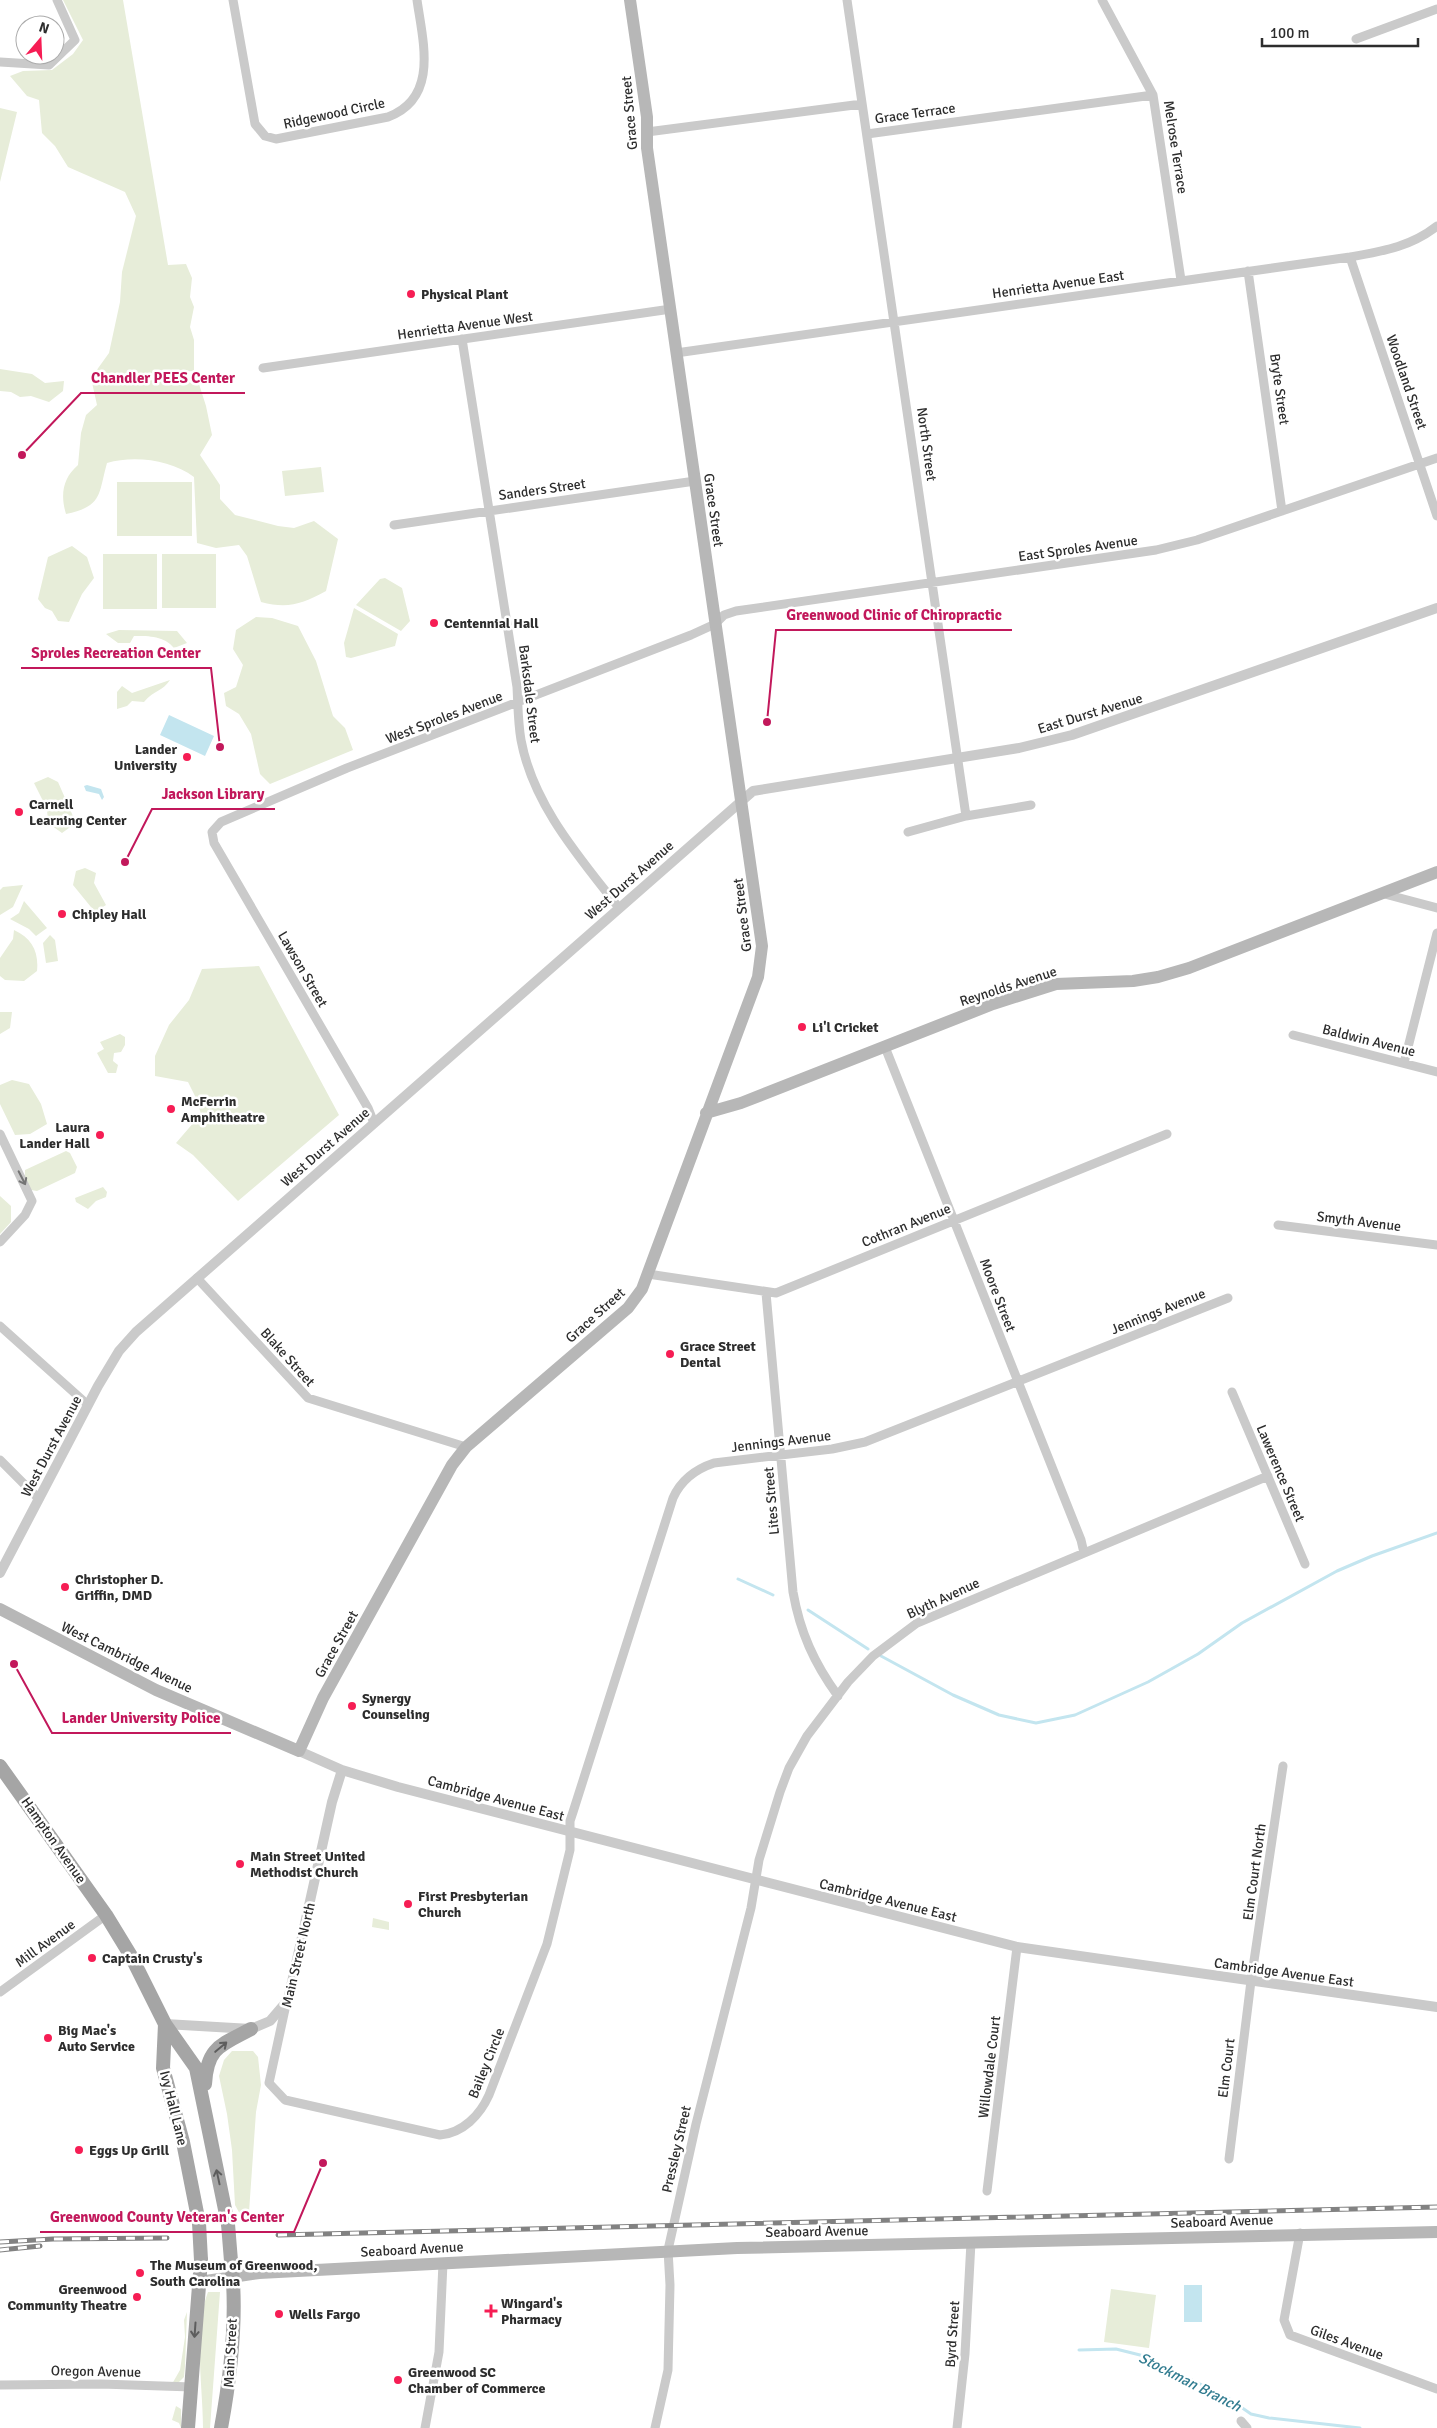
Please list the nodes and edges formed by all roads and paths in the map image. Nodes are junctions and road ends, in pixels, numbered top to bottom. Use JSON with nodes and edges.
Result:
{"nodes":[{"id":1,"x":57,"y":0,"type":"edge"},
{"id":2,"x":233,"y":0,"type":"edge"},
{"id":3,"x":417,"y":0,"type":"edge"},
{"id":4,"x":630,"y":0,"type":"edge"},
{"id":5,"x":847,"y":0,"type":"edge"},
{"id":6,"x":1102,"y":0,"type":"edge"},
{"id":7,"x":1437,"y":9,"type":"edge"},
{"id":8,"x":1356,"y":39,"type":"dead end"},
{"id":9,"x":0,"y":62,"type":"edge"},
{"id":10,"x":1153,"y":94,"type":"junction"},
{"id":11,"x":862,"y":104,"type":"junction"},
{"id":12,"x":647,"y":132,"type":"junction"},
{"id":13,"x":866,"y":134,"type":"junction"},
{"id":14,"x":1437,"y":226,"type":"edge"},
{"id":15,"x":1350,"y":257,"type":"junction"},
{"id":16,"x":1248,"y":271,"type":"junction"},
{"id":17,"x":1181,"y":280,"type":"junction"},
{"id":18,"x":671,"y":309,"type":"junction"},
{"id":19,"x":894,"y":321,"type":"junction"},
{"id":20,"x":462,"y":339,"type":"junction"},
{"id":21,"x":676,"y":353,"type":"junction"},
{"id":22,"x":264,"y":368,"type":"dead end"},
{"id":23,"x":1437,"y":458,"type":"edge"},
{"id":24,"x":1420,"y":464,"type":"junction"},
{"id":25,"x":695,"y":481,"type":"junction"},
{"id":26,"x":489,"y":511,"type":"junction"},
{"id":27,"x":1282,"y":512,"type":"junction"},
{"id":28,"x":1437,"y":516,"type":"edge"},
{"id":29,"x":394,"y":525,"type":"dead end"},
{"id":30,"x":932,"y":582,"type":"junction"},
{"id":31,"x":1437,"y":608,"type":"edge"},
{"id":32,"x":715,"y":624,"type":"junction"},
{"id":33,"x":518,"y":704,"type":"junction"},
{"id":34,"x":956,"y":759,"type":"junction"},
{"id":35,"x":741,"y":800,"type":"junction"},
{"id":36,"x":1031,"y":805,"type":"dead end"},
{"id":37,"x":966,"y":816,"type":"junction"},
{"id":38,"x":213,"y":829,"type":"joint"},
{"id":39,"x":908,"y":832,"type":"dead end"},
{"id":40,"x":1437,"y":872,"type":"edge"},
{"id":41,"x":1380,"y":893,"type":"junction"},
{"id":42,"x":619,"y":908,"type":"junction"},
{"id":43,"x":1437,"y":908,"type":"edge"},
{"id":44,"x":1437,"y":933,"type":"edge"},
{"id":45,"x":1293,"y":1035,"type":"dead end"},
{"id":46,"x":885,"y":1047,"type":"junction"},
{"id":47,"x":1404,"y":1063,"type":"junction"},
{"id":48,"x":1437,"y":1072,"type":"edge"},
{"id":49,"x":706,"y":1113,"type":"junction"},
{"id":50,"x":374,"y":1123,"type":"junction"},
{"id":51,"x":0,"y":1134,"type":"edge"},
{"id":52,"x":1167,"y":1134,"type":"dead end"},
{"id":53,"x":954,"y":1221,"type":"junction"},
{"id":54,"x":1278,"y":1225,"type":"dead end"},
{"id":55,"x":0,"y":1242,"type":"edge"},
{"id":56,"x":1437,"y":1245,"type":"edge"},
{"id":57,"x":648,"y":1274,"type":"junction"},
{"id":58,"x":198,"y":1278,"type":"junction"},
{"id":59,"x":766,"y":1293,"type":"junction"},
{"id":60,"x":1228,"y":1298,"type":"dead end"},
{"id":61,"x":0,"y":1326,"type":"edge"},
{"id":62,"x":1017,"y":1381,"type":"junction"},
{"id":63,"x":1232,"y":1392,"type":"dead end"},
{"id":64,"x":88,"y":1405,"type":"junction"},
{"id":65,"x":466,"y":1447,"type":"junction"},
{"id":66,"x":781,"y":1455,"type":"junction"},
{"id":67,"x":0,"y":1460,"type":"edge"},
{"id":68,"x":1268,"y":1476,"type":"junction"},
{"id":69,"x":39,"y":1499,"type":"junction"},
{"id":70,"x":1084,"y":1552,"type":"junction"},
{"id":71,"x":1305,"y":1564,"type":"dead end"},
{"id":72,"x":0,"y":1573,"type":"edge"},
{"id":73,"x":0,"y":1608,"type":"edge"},
{"id":74,"x":838,"y":1696,"type":"junction"},
{"id":75,"x":299,"y":1751,"type":"junction"},
{"id":76,"x":0,"y":1766,"type":"edge"},
{"id":77,"x":1283,"y":1766,"type":"dead end"},
{"id":78,"x":342,"y":1770,"type":"junction"},
{"id":79,"x":571,"y":1832,"type":"junction"},
{"id":80,"x":756,"y":1880,"type":"junction"},
{"id":81,"x":106,"y":1915,"type":"junction"},
{"id":82,"x":1016,"y":1947,"type":"junction"},
{"id":83,"x":1251,"y":1981,"type":"junction"},
{"id":84,"x":0,"y":1992,"type":"edge"},
{"id":85,"x":288,"y":2000,"type":"junction"},
{"id":86,"x":1437,"y":2007,"type":"edge"},
{"id":87,"x":165,"y":2024,"type":"junction"},
{"id":88,"x":251,"y":2029,"type":"junction"},
{"id":89,"x":269,"y":2083,"type":"joint"},
{"id":90,"x":204,"y":2107,"type":"junction"},
{"id":91,"x":1229,"y":2159,"type":"dead end"},
{"id":92,"x":987,"y":2191,"type":"dead end"},
{"id":93,"x":1437,"y":2232,"type":"edge"},
{"id":94,"x":1300,"y":2234,"type":"junction"},
{"id":95,"x":971,"y":2242,"type":"junction"},
{"id":96,"x":668,"y":2250,"type":"junction"},
{"id":97,"x":443,"y":2263,"type":"junction"},
{"id":98,"x":233,"y":2277,"type":"junction"},
{"id":99,"x":199,"y":2282,"type":"junction"},
{"id":100,"x":0,"y":2385,"type":"edge"},
{"id":101,"x":192,"y":2387,"type":"junction"},
{"id":102,"x":1437,"y":2389,"type":"edge"},
{"id":103,"x":188,"y":2428,"type":"edge"},
{"id":104,"x":221,"y":2428,"type":"edge"},
{"id":105,"x":425,"y":2428,"type":"edge"},
{"id":106,"x":655,"y":2428,"type":"edge"},
{"id":107,"x":957,"y":2428,"type":"edge"}],
"edges":[{"from":1,"to":9,"type":"street"},
{"from":2,"to":3,"type":"street","name":"Ridgewood Circle"},
{"from":4,"to":12,"type":"main road","name":"Grace Street"},
{"from":5,"to":11,"type":"street"},
{"from":6,"to":10,"type":"street","name":"Melrose Terrace"},
{"from":7,"to":8,"type":"street"},
{"from":10,"to":13,"type":"street","name":"Grace Terrace"},
{"from":10,"to":17,"type":"street","name":"Melrose Terrace"},
{"from":11,"to":12,"type":"street","name":"Grace Terrace"},
{"from":11,"to":13,"type":"street","name":"Grace Terrace"},
{"from":12,"to":18,"type":"main road","name":"Grace Street"},
{"from":13,"to":19,"type":"street","name":"North Street"},
{"from":14,"to":15,"type":"street","name":"Henrietta Avenue East"},
{"from":15,"to":16,"type":"street","name":"Henrietta Avenue East"},
{"from":15,"to":24,"type":"street","name":"Woodland Street"},
{"from":16,"to":17,"type":"street","name":"Henrietta Avenue East"},
{"from":16,"to":27,"type":"street","name":"Bryte Street"},
{"from":17,"to":19,"type":"street","name":"Henrietta Avenue East"},
{"from":18,"to":20,"type":"street","name":"Henrietta Avenue West"},
{"from":18,"to":21,"type":"main road","name":"Grace Street"},
{"from":19,"to":21,"type":"street","name":"Henrietta Avenue East"},
{"from":19,"to":30,"type":"street","name":"North Street"},
{"from":20,"to":22,"type":"street","name":"Henrietta Avenue West"},
{"from":20,"to":26,"type":"street","name":"Barksdale Street"},
{"from":21,"to":25,"type":"main road","name":"Grace Street"},
{"from":23,"to":24,"type":"street","name":"East Sproles Avenue"},
{"from":24,"to":27,"type":"street","name":"East Sproles Avenue"},
{"from":24,"to":28,"type":"street","name":"Woodland Street"},
{"from":25,"to":26,"type":"street","name":"Sanders Street"},
{"from":25,"to":32,"type":"main road","name":"Grace Street"},
{"from":26,"to":29,"type":"street","name":"Sanders Street"},
{"from":26,"to":33,"type":"street","name":"Barksdale Street"},
{"from":27,"to":30,"type":"street","name":"East Sproles Avenue"},
{"from":30,"to":32,"type":"street","name":"East Sproles Avenue"},
{"from":30,"to":34,"type":"street","name":"North Street"},
{"from":31,"to":34,"type":"street","name":"East Durst Avenue"},
{"from":32,"to":33,"type":"street","name":"West Sproles Avenue"},
{"from":32,"to":35,"type":"main road","name":"Grace Street"},
{"from":33,"to":38,"type":"street","name":"West Sproles Avenue"},
{"from":33,"to":42,"type":"street","name":"Barksdale Street"},
{"from":34,"to":35,"type":"street","name":"East Durst Avenue"},
{"from":34,"to":37,"type":"street","name":"North Street"},
{"from":35,"to":42,"type":"street","name":"West Durst Avenue"},
{"from":35,"to":49,"type":"main road","name":"Grace Street"},
{"from":36,"to":37,"type":"street"},
{"from":37,"to":39,"type":"street"},
{"from":38,"to":50,"type":"street","name":"Lawson Street"},
{"from":40,"to":41,"type":"main road","name":"Reynolds Avenue"},
{"from":41,"to":43,"type":"street"},
{"from":41,"to":46,"type":"main road","name":"Reynolds Avenue"},
{"from":42,"to":50,"type":"street","name":"West Durst Avenue"},
{"from":44,"to":47,"type":"street"},
{"from":45,"to":47,"type":"street","name":"Baldwin Avenue"},
{"from":46,"to":49,"type":"main road","name":"Reynolds Avenue"},
{"from":46,"to":53,"type":"street","name":"Moore Street"},
{"from":47,"to":48,"type":"street","name":"Baldwin Avenue"},
{"from":49,"to":57,"type":"main road","name":"Grace Street"},
{"from":50,"to":58,"type":"street","name":"West Durst Avenue"},
{"from":51,"to":55,"type":"street","one_way":true},
{"from":52,"to":53,"type":"street","name":"Cothran Avenue"},
{"from":53,"to":59,"type":"street","name":"Cothran Avenue"},
{"from":53,"to":62,"type":"street","name":"Moore Street"},
{"from":54,"to":56,"type":"street","name":"Smyth Avenue"},
{"from":57,"to":59,"type":"street","name":"Cothran Avenue"},
{"from":57,"to":65,"type":"main road","name":"Grace Street"},
{"from":58,"to":64,"type":"street","name":"West Durst Avenue"},
{"from":58,"to":65,"type":"street","name":"Blake Street"},
{"from":59,"to":66,"type":"street","name":"Lites Street"},
{"from":60,"to":62,"type":"street","name":"Jennings Avenue"},
{"from":61,"to":64,"type":"street"},
{"from":62,"to":66,"type":"street","name":"Jennings Avenue"},
{"from":62,"to":70,"type":"street","name":"Moore Street"},
{"from":63,"to":68,"type":"street","name":"Lawerence Street"},
{"from":64,"to":69,"type":"street","name":"West Durst Avenue"},
{"from":65,"to":75,"type":"main road","name":"Grace Street"},
{"from":66,"to":74,"type":"street","name":"Lites Street"},
{"from":66,"to":79,"type":"street","name":"Jennings Avenue"},
{"from":67,"to":69,"type":"street"},
{"from":68,"to":70,"type":"street","name":"Blyth Avenue"},
{"from":68,"to":71,"type":"street","name":"Lawerence Street"},
{"from":69,"to":72,"type":"street","name":"West Durst Avenue"},
{"from":70,"to":74,"type":"street","name":"Blyth Avenue"},
{"from":73,"to":75,"type":"main road","name":"West Cambridge Avenue"},
{"from":74,"to":80,"type":"street","name":"Blyth Avenue"},
{"from":75,"to":78,"type":"street","name":"Cambridge Avenue East"},
{"from":76,"to":81,"type":"main road","name":"Hampton Avenue"},
{"from":77,"to":83,"type":"street","name":"Elm Court North"},
{"from":78,"to":79,"type":"street","name":"Cambridge Avenue East"},
{"from":78,"to":85,"type":"street","name":"Main Street North"},
{"from":79,"to":80,"type":"street","name":"Cambridge Avenue East"},
{"from":79,"to":89,"type":"street","name":"Bailey Circle"},
{"from":80,"to":82,"type":"street","name":"Cambridge Avenue East"},
{"from":80,"to":96,"type":"street","name":"Pressley Street"},
{"from":81,"to":84,"type":"street","name":"Mill Avenue"},
{"from":81,"to":87,"type":"main road","name":"Hampton Avenue"},
{"from":82,"to":83,"type":"street","name":"Cambridge Avenue East"},
{"from":82,"to":92,"type":"street","name":"Willowdale Court"},
{"from":83,"to":86,"type":"street","name":"Cambridge Avenue East"},
{"from":83,"to":91,"type":"street","name":"Elm Court"},
{"from":85,"to":88,"type":"street"},
{"from":85,"to":89,"type":"street","name":"Main Street North"},
{"from":87,"to":88,"type":"street"},
{"from":87,"to":90,"type":"main road","name":"Ivy Hall Lane"},
{"from":87,"to":99,"type":"main road","name":"Ivy Hall Lane","bridge":true},
{"from":90,"to":88,"type":"main road","one_way":true},
{"from":98,"to":90,"type":"main road","name":"Ivy Hall Lane","one_way":true,"bridge":true},
{"from":93,"to":94,"type":"main road","name":"Seaboard Avenue"},
{"from":94,"to":95,"type":"main road","name":"Seaboard Avenue"},
{"from":94,"to":102,"type":"street","name":"Giles Avenue"},
{"from":95,"to":96,"type":"main road","name":"Seaboard Avenue"},
{"from":95,"to":107,"type":"street","name":"Byrd Street"},
{"from":96,"to":97,"type":"main road","name":"Seaboard Avenue"},
{"from":96,"to":106,"type":"street","name":"Pressley Street"},
{"from":97,"to":98,"type":"main road","name":"Seaboard Avenue"},
{"from":97,"to":105,"type":"street"},
{"from":98,"to":99,"type":"main road","name":"Seaboard Avenue"},
{"from":98,"to":104,"type":"main road","name":"Main Street"},
{"from":99,"to":101,"type":"main road","one_way":true},
{"from":100,"to":101,"type":"street","name":"Oregon Avenue"},
{"from":101,"to":103,"type":"main road"}]}
